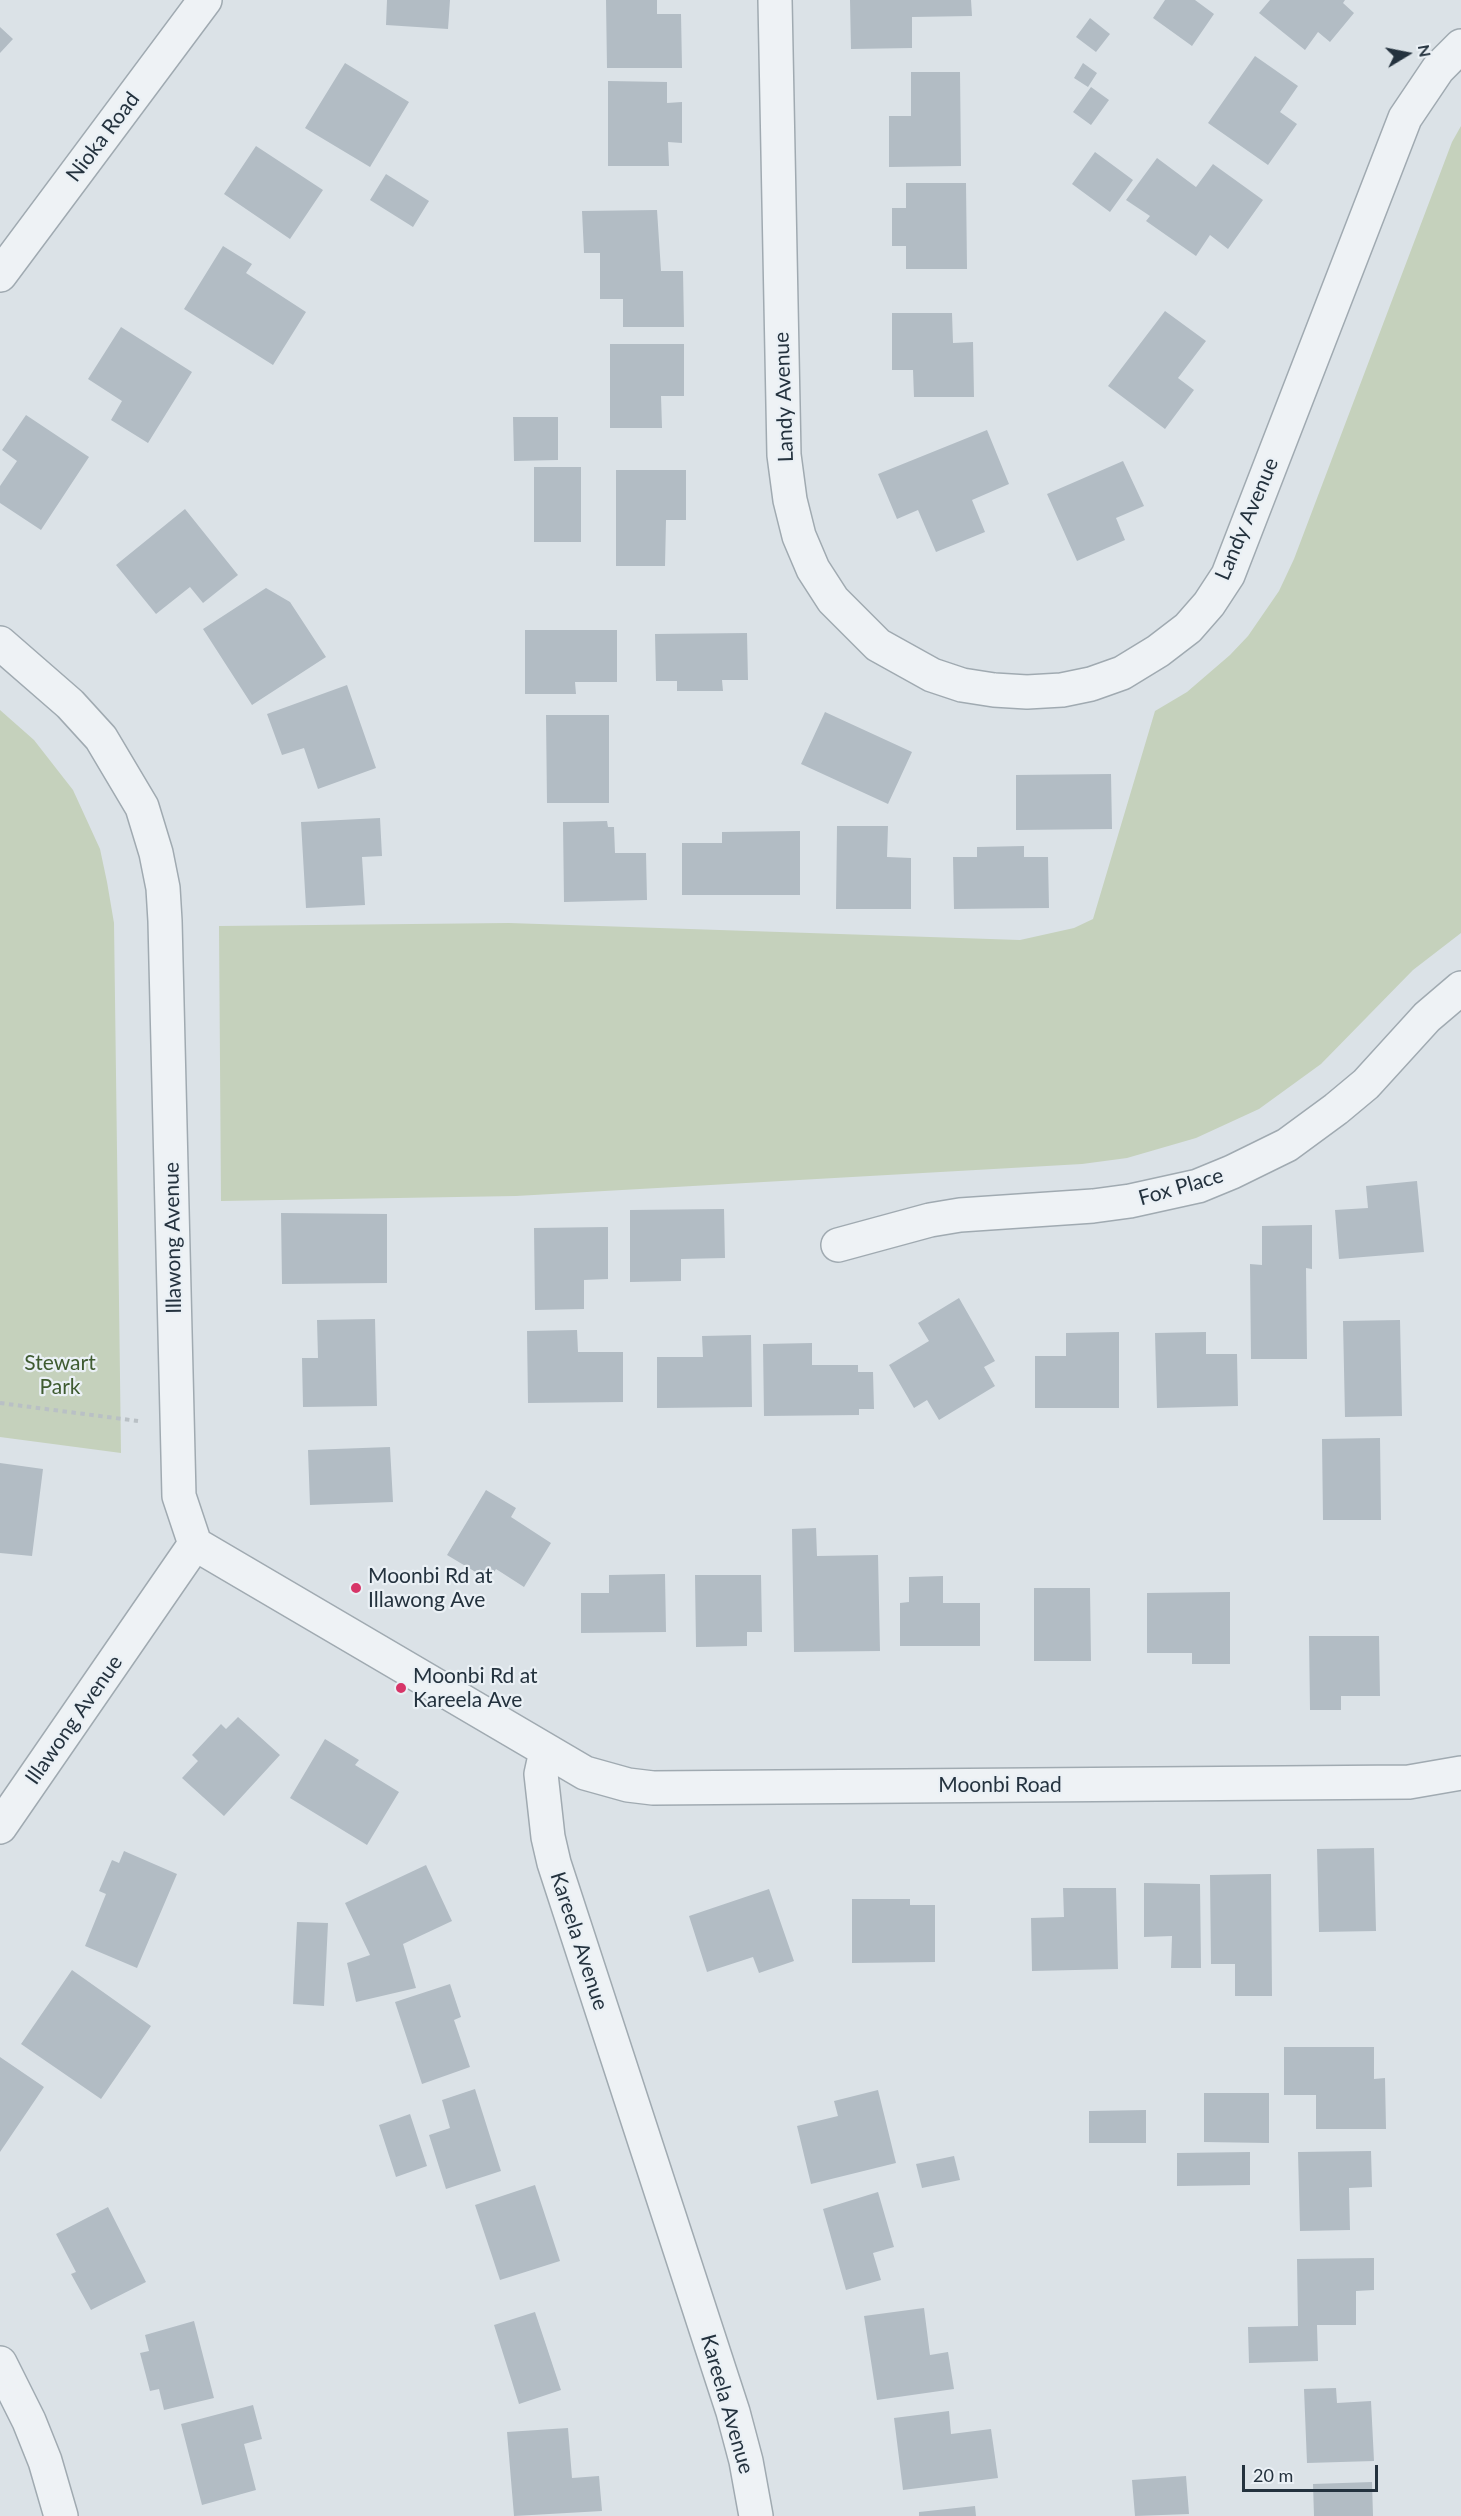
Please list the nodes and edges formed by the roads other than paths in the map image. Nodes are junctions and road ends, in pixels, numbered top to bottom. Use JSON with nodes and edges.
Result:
{"nodes":[{"id":1,"x":206,"y":0,"type":"edge"},
{"id":2,"x":776,"y":0,"type":"edge"},
{"id":3,"x":1461,"y":46,"type":"edge"},
{"id":4,"x":0,"y":275,"type":"edge"},
{"id":5,"x":0,"y":643,"type":"edge"},
{"id":6,"x":1461,"y":988,"type":"edge"},
{"id":7,"x":838,"y":1245,"type":"dead end"},
{"id":8,"x":195,"y":1544,"type":"junction"},
{"id":9,"x":546,"y":1751,"type":"junction"},
{"id":10,"x":1461,"y":1773,"type":"edge"},
{"id":11,"x":0,"y":1827,"type":"edge"},
{"id":12,"x":0,"y":2363,"type":"edge"},
{"id":13,"x":61,"y":2516,"type":"edge"},
{"id":14,"x":756,"y":2516,"type":"edge"}],
"edges":[{"from":1,"to":4,"type":"street","name":"Nioka Road"},
{"from":2,"to":3,"type":"street","name":"Landy Avenue"},
{"from":5,"to":8,"type":"street","name":"Illawong Avenue"},
{"from":6,"to":7,"type":"street","name":"Fox Place"},
{"from":8,"to":9,"type":"street"},
{"from":8,"to":11,"type":"street","name":"Illawong Avenue"},
{"from":9,"to":10,"type":"street","name":"Moonbi Road"},
{"from":9,"to":14,"type":"street","name":"Kareela Avenue"},
{"from":12,"to":13,"type":"street"}]}
